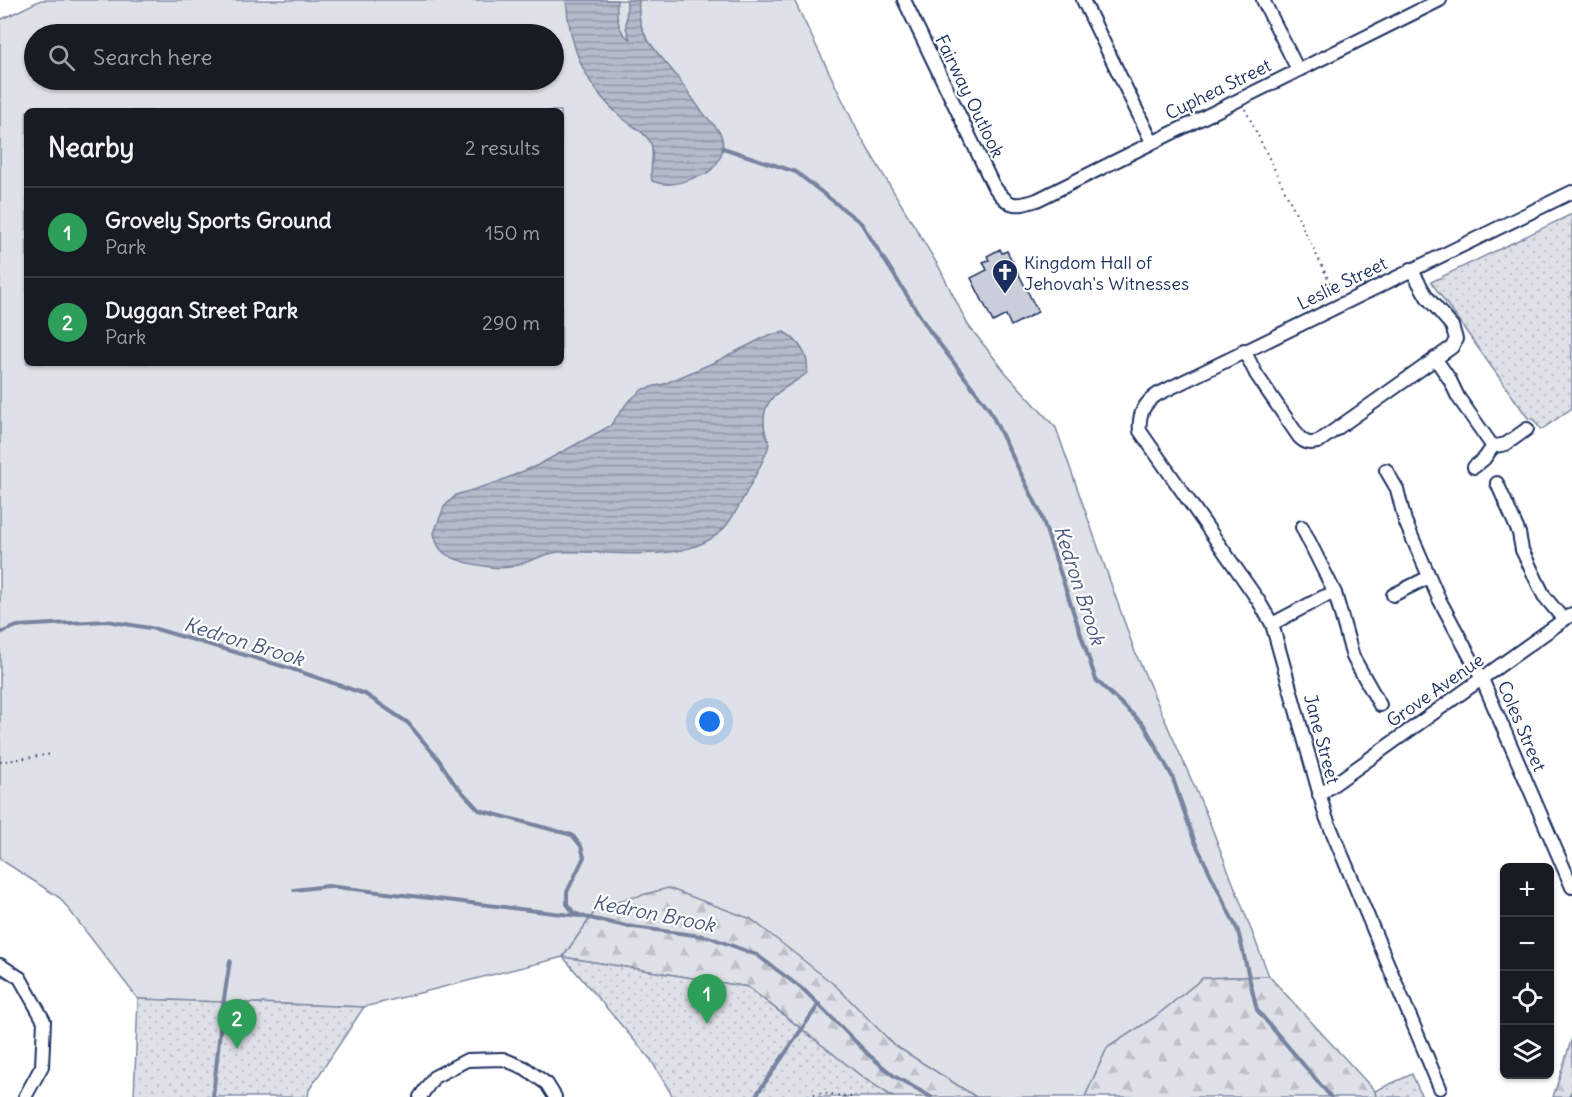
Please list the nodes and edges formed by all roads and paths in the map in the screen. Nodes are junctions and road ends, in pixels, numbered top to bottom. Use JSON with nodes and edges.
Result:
{"nodes":[{"id":1,"x":904,"y":0,"type":"edge"},
{"id":2,"x":1083,"y":0,"type":"edge"},
{"id":3,"x":1263,"y":0,"type":"edge"},
{"id":4,"x":1440,"y":0,"type":"edge"},
{"id":5,"x":1298,"y":70,"type":"junction"},
{"id":6,"x":1244,"y":107,"type":"dead end"},
{"id":7,"x":1152,"y":142,"type":"junction"},
{"id":8,"x":1572,"y":192,"type":"edge"},
{"id":9,"x":1010,"y":204,"type":"joint"},
{"id":10,"x":1411,"y":269,"type":"junction"},
{"id":11,"x":1340,"y":304,"type":"junction"},
{"id":12,"x":1244,"y":350,"type":"junction"},
{"id":13,"x":1435,"y":358,"type":"junction"},
{"id":14,"x":1138,"y":419,"type":"joint"},
{"id":15,"x":1527,"y":429,"type":"dead end"},
{"id":16,"x":1494,"y":445,"type":"junction"},
{"id":17,"x":1474,"y":467,"type":"dead end"},
{"id":18,"x":1386,"y":470,"type":"dead end"},
{"id":19,"x":1497,"y":483,"type":"dead end"},
{"id":20,"x":1302,"y":527,"type":"dead end"},
{"id":21,"x":1429,"y":577,"type":"junction"},
{"id":22,"x":1335,"y":593,"type":"junction"},
{"id":23,"x":1393,"y":595,"type":"dead end"},
{"id":24,"x":1568,"y":617,"type":"edge"},
{"id":25,"x":1272,"y":624,"type":"junction"},
{"id":26,"x":1482,"y":679,"type":"junction"},
{"id":27,"x":1380,"y":705,"type":"joint"},
{"id":28,"x":1399,"y":737,"type":"junction"},
{"id":29,"x":52,"y":754,"type":"dead end"},
{"id":30,"x":0,"y":762,"type":"edge"},
{"id":31,"x":1319,"y":795,"type":"junction"},
{"id":32,"x":1572,"y":887,"type":"edge"},
{"id":33,"x":0,"y":964,"type":"edge"},
{"id":34,"x":1440,"y":1088,"type":"dead end"},
{"id":35,"x":25,"y":1097,"type":"edge"},
{"id":36,"x":420,"y":1097,"type":"edge"},
{"id":37,"x":555,"y":1097,"type":"edge"},
{"id":38,"x":796,"y":1097,"type":"edge"},
{"id":39,"x":851,"y":1097,"type":"edge"}],
"edges":[{"from":1,"to":9,"type":"street","name":"Fairway Outlook"},
{"from":2,"to":7,"type":"street"},
{"from":3,"to":5,"type":"street"},
{"from":4,"to":5,"type":"street","name":"Cuphea Street"},
{"from":5,"to":7,"type":"street","name":"Cuphea Street"},
{"from":6,"to":11,"type":"path"},
{"from":7,"to":9,"type":"street","name":"Cuphea Street"},
{"from":8,"to":10,"type":"street","name":"Leslie Street"},
{"from":10,"to":11,"type":"street","name":"Leslie Street"},
{"from":10,"to":13,"type":"street"},
{"from":11,"to":12,"type":"street","name":"Leslie Street"},
{"from":12,"to":13,"type":"street"},
{"from":12,"to":14,"type":"street","name":"Leslie Street"},
{"from":13,"to":16,"type":"street"},
{"from":14,"to":25,"type":"street","name":"Jane Street"},
{"from":15,"to":16,"type":"street"},
{"from":16,"to":17,"type":"street"},
{"from":18,"to":21,"type":"street","name":"Coles Street"},
{"from":19,"to":24,"type":"street"},
{"from":20,"to":22,"type":"street"},
{"from":21,"to":23,"type":"street"},
{"from":21,"to":26,"type":"street","name":"Coles Street"},
{"from":22,"to":25,"type":"street"},
{"from":22,"to":27,"type":"street"},
{"from":24,"to":26,"type":"street","name":"Grove Avenue"},
{"from":25,"to":31,"type":"street","name":"Jane Street"},
{"from":26,"to":28,"type":"street","name":"Grove Avenue"},
{"from":26,"to":32,"type":"street","name":"Coles Street"},
{"from":27,"to":28,"type":"path"},
{"from":28,"to":31,"type":"street","name":"Grove Avenue"},
{"from":29,"to":30,"type":"path"},
{"from":31,"to":34,"type":"street","name":"Jane Street"},
{"from":33,"to":35,"type":"street"},
{"from":36,"to":37,"type":"street"},
{"from":38,"to":39,"type":"path"}]}
